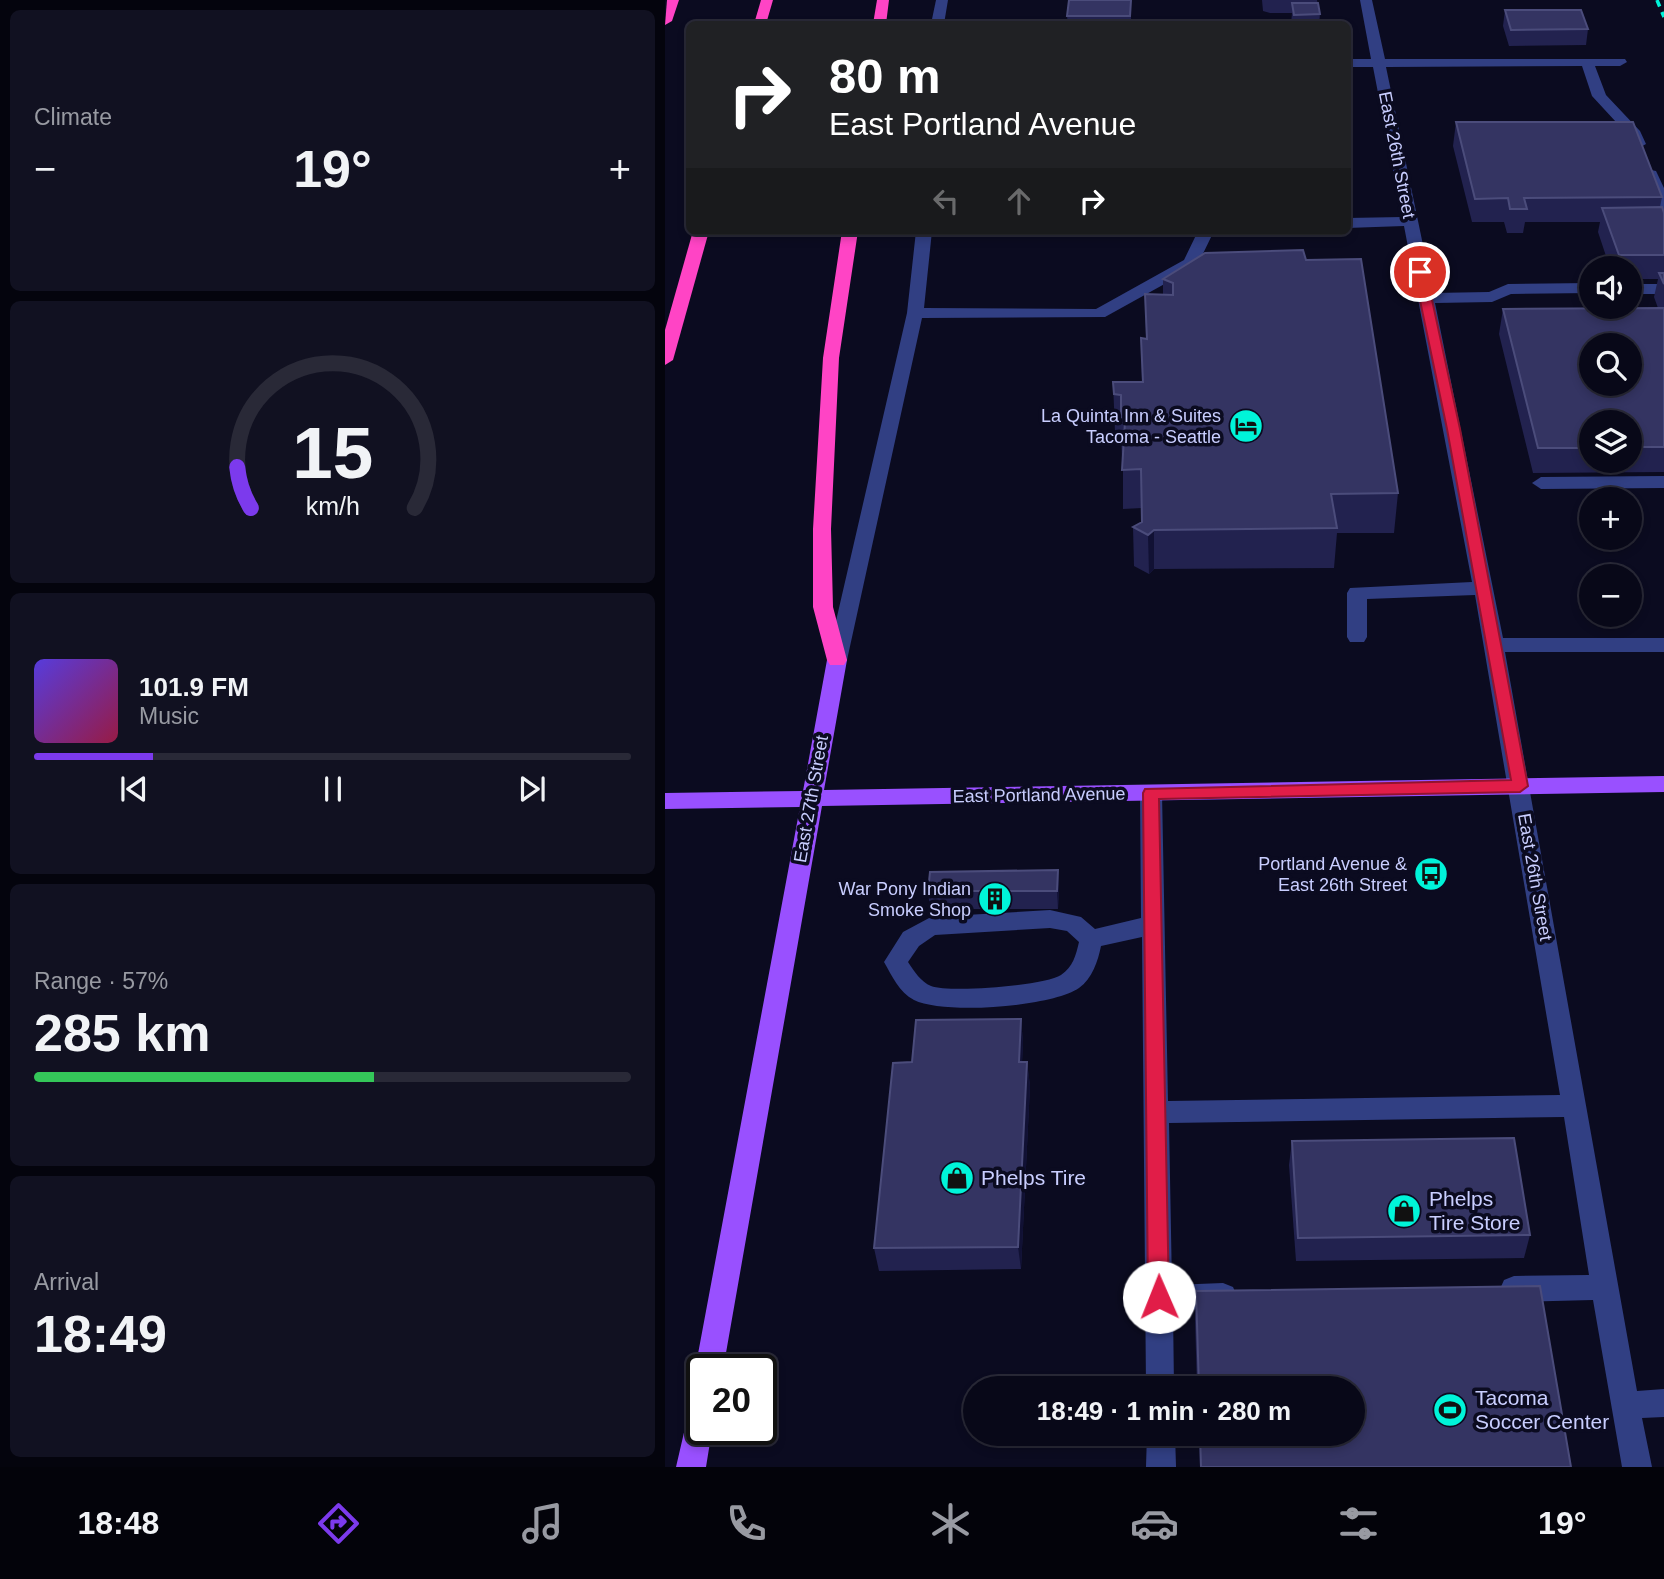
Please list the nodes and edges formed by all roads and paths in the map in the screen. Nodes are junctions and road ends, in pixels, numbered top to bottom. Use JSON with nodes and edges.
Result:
{"nodes":[{"id":1,"x":673,"y":0,"type":"edge"},
{"id":2,"x":767,"y":0,"type":"edge"},
{"id":3,"x":883,"y":0,"type":"edge"},
{"id":4,"x":942,"y":0,"type":"edge"},
{"id":5,"x":1366,"y":0,"type":"edge"},
{"id":6,"x":665,"y":21,"type":"edge"},
{"id":7,"x":761,"y":21,"type":"edge"},
{"id":8,"x":880,"y":21,"type":"edge"},
{"id":9,"x":938,"y":21,"type":"edge"},
{"id":10,"x":1587,"y":62,"type":"junction"},
{"id":11,"x":1620,"y":62,"type":"dead end"},
{"id":12,"x":1378,"y":63,"type":"junction"},
{"id":13,"x":1351,"y":64,"type":"edge"},
{"id":14,"x":1664,"y":205,"type":"edge"},
{"id":15,"x":1410,"y":221,"type":"junction"},
{"id":16,"x":1351,"y":223,"type":"edge"},
{"id":17,"x":700,"y":235,"type":"edge"},
{"id":18,"x":849,"y":235,"type":"edge"},
{"id":19,"x":924,"y":235,"type":"edge"},
{"id":20,"x":1204,"y":235,"type":"edge"},
{"id":21,"x":1579,"y":288,"type":"edge"},
{"id":22,"x":1642,"y":289,"type":"edge"},
{"id":23,"x":1664,"y":289,"type":"edge"},
{"id":24,"x":1425,"y":298,"type":"junction"},
{"id":25,"x":915,"y":313,"type":"junction"},
{"id":26,"x":665,"y":360,"type":"edge"},
{"id":27,"x":1664,"y":482,"type":"edge"},
{"id":28,"x":1541,"y":483,"type":"dead end"},
{"id":29,"x":1483,"y":589,"type":"junction"},
{"id":30,"x":1357,"y":637,"type":"dead end"},
{"id":31,"x":1494,"y":645,"type":"junction"},
{"id":32,"x":1664,"y":646,"type":"edge"},
{"id":33,"x":837,"y":660,"type":"junction"},
{"id":34,"x":1664,"y":784,"type":"edge"},
{"id":35,"x":1520,"y":786,"type":"junction"},
{"id":36,"x":1151,"y":793,"type":"junction"},
{"id":37,"x":811,"y":800,"type":"junction"},
{"id":38,"x":665,"y":802,"type":"edge"},
{"id":39,"x":1153,"y":925,"type":"junction"},
{"id":40,"x":1091,"y":939,"type":"junction"},
{"id":41,"x":1574,"y":1106,"type":"junction"},
{"id":42,"x":1155,"y":1112,"type":"junction"},
{"id":43,"x":1605,"y":1287,"type":"junction"},
{"id":44,"x":1492,"y":1290,"type":"edge"},
{"id":45,"x":1242,"y":1296,"type":"edge"},
{"id":46,"x":1159,"y":1297,"type":"junction"},
{"id":47,"x":712,"y":1354,"type":"edge"},
{"id":48,"x":1160,"y":1376,"type":"edge"},
{"id":49,"x":1664,"y":1403,"type":"edge"},
{"id":50,"x":1625,"y":1405,"type":"junction"},
{"id":51,"x":695,"y":1445,"type":"edge"},
{"id":52,"x":1161,"y":1446,"type":"edge"},
{"id":53,"x":691,"y":1467,"type":"edge"},
{"id":54,"x":1161,"y":1467,"type":"edge"},
{"id":55,"x":1637,"y":1467,"type":"edge"}],
"edges":[{"from":1,"to":6,"type":"highway"},
{"from":2,"to":7,"type":"highway"},
{"from":3,"to":8,"type":"highway"},
{"from":4,"to":9,"type":"street"},
{"from":5,"to":12,"type":"street","name":"East 26th Street"},
{"from":10,"to":11,"type":"street"},
{"from":10,"to":12,"type":"street"},
{"from":10,"to":14,"type":"street"},
{"from":12,"to":13,"type":"street"},
{"from":12,"to":15,"type":"street","name":"East 26th Street"},
{"from":15,"to":16,"type":"street"},
{"from":15,"to":24,"type":"street","name":"East 26th Street"},
{"from":17,"to":26,"type":"highway"},
{"from":18,"to":33,"type":"highway"},
{"from":19,"to":25,"type":"street","name":"East 27th Street"},
{"from":20,"to":25,"type":"street"},
{"from":21,"to":24,"type":"street"},
{"from":22,"to":23,"type":"street"},
{"from":24,"to":29,"type":"street","name":"East 26th Street"},
{"from":25,"to":33,"type":"street","name":"East 27th Street"},
{"from":27,"to":28,"type":"street"},
{"from":29,"to":30,"type":"street"},
{"from":29,"to":31,"type":"street","name":"East 26th Street"},
{"from":31,"to":32,"type":"street"},
{"from":31,"to":35,"type":"street","name":"East 26th Street"},
{"from":33,"to":37,"type":"main road","name":"East 27th Street"},
{"from":34,"to":35,"type":"main road","name":"East Portland Avenue"},
{"from":35,"to":36,"type":"main road","name":"East Portland Avenue"},
{"from":35,"to":41,"type":"street","name":"East 26th Street"},
{"from":36,"to":37,"type":"main road","name":"East Portland Avenue"},
{"from":36,"to":39,"type":"street"},
{"from":37,"to":38,"type":"main road","name":"East Portland Avenue"},
{"from":37,"to":47,"type":"main road","name":"East 27th Street"},
{"from":39,"to":40,"type":"street"},
{"from":39,"to":42,"type":"street"},
{"from":40,"to":40,"type":"street"},
{"from":41,"to":42,"type":"street"},
{"from":41,"to":43,"type":"street","name":"East 26th Street"},
{"from":42,"to":46,"type":"street"},
{"from":43,"to":44,"type":"street"},
{"from":43,"to":50,"type":"street","name":"East 26th Street"},
{"from":45,"to":46,"type":"street"},
{"from":46,"to":48,"type":"street"},
{"from":49,"to":50,"type":"street"},
{"from":50,"to":55,"type":"street","name":"East 26th Street"},
{"from":51,"to":53,"type":"main road"},
{"from":52,"to":54,"type":"street"}]}
